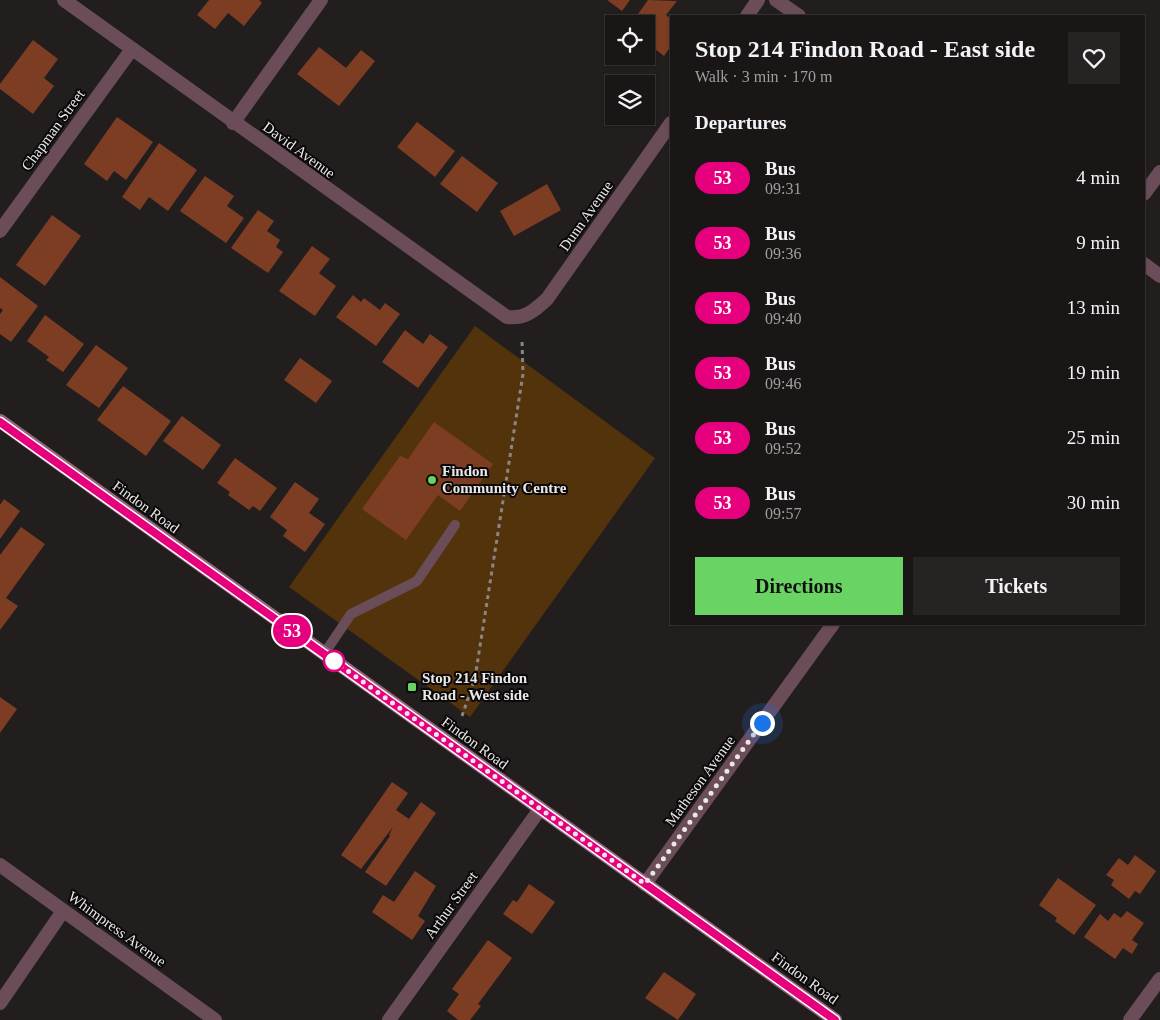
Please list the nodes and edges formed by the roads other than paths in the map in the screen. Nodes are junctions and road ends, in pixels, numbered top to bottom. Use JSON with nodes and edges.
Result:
{"nodes":[{"id":1,"x":64,"y":0,"type":"edge"},
{"id":2,"x":321,"y":0,"type":"edge"},
{"id":3,"x":758,"y":0,"type":"edge"},
{"id":4,"x":776,"y":0,"type":"edge"},
{"id":5,"x":748,"y":15,"type":"edge"},
{"id":6,"x":798,"y":15,"type":"edge"},
{"id":7,"x":132,"y":50,"type":"junction"},
{"id":8,"x":234,"y":123,"type":"junction"},
{"id":9,"x":670,"y":124,"type":"edge"},
{"id":10,"x":1160,"y":172,"type":"edge"},
{"id":11,"x":1145,"y":193,"type":"edge"},
{"id":12,"x":0,"y":231,"type":"edge"},
{"id":13,"x":1145,"y":265,"type":"edge"},
{"id":14,"x":1160,"y":276,"type":"edge"},
{"id":15,"x":519,"y":318,"type":"joint"},
{"id":16,"x":0,"y":422,"type":"edge"},
{"id":17,"x":455,"y":525,"type":"dead end"},
{"id":18,"x":832,"y":625,"type":"edge"},
{"id":19,"x":324,"y":654,"type":"junction"},
{"id":20,"x":540,"y":809,"type":"junction"},
{"id":21,"x":0,"y":865,"type":"edge"},
{"id":22,"x":645,"y":884,"type":"junction"},
{"id":23,"x":63,"y":911,"type":"junction"},
{"id":24,"x":1160,"y":979,"type":"edge"},
{"id":25,"x":0,"y":1003,"type":"edge"},
{"id":26,"x":215,"y":1020,"type":"edge"},
{"id":27,"x":389,"y":1020,"type":"edge"},
{"id":28,"x":835,"y":1020,"type":"edge"},
{"id":29,"x":1130,"y":1020,"type":"edge"}],
"edges":[{"from":1,"to":7,"type":"street","name":"David Avenue"},
{"from":2,"to":8,"type":"street"},
{"from":3,"to":5,"type":"street"},
{"from":4,"to":6,"type":"street"},
{"from":7,"to":8,"type":"street","name":"David Avenue"},
{"from":7,"to":12,"type":"street","name":"Chapman Street"},
{"from":8,"to":15,"type":"street","name":"David Avenue"},
{"from":9,"to":15,"type":"street","name":"Dunn Avenue"},
{"from":10,"to":11,"type":"street"},
{"from":13,"to":14,"type":"street"},
{"from":16,"to":19,"type":"main road","name":"Findon Road"},
{"from":17,"to":19,"type":"lane"},
{"from":18,"to":22,"type":"street","name":"Matheson Avenue"},
{"from":19,"to":20,"type":"main road","name":"Findon Road"},
{"from":20,"to":22,"type":"main road","name":"Findon Road"},
{"from":20,"to":27,"type":"street","name":"Arthur Street"},
{"from":21,"to":23,"type":"street","name":"Whimpress Avenue"},
{"from":22,"to":28,"type":"main road","name":"Findon Road"},
{"from":23,"to":25,"type":"street"},
{"from":23,"to":26,"type":"street","name":"Whimpress Avenue"},
{"from":24,"to":29,"type":"street"}]}
